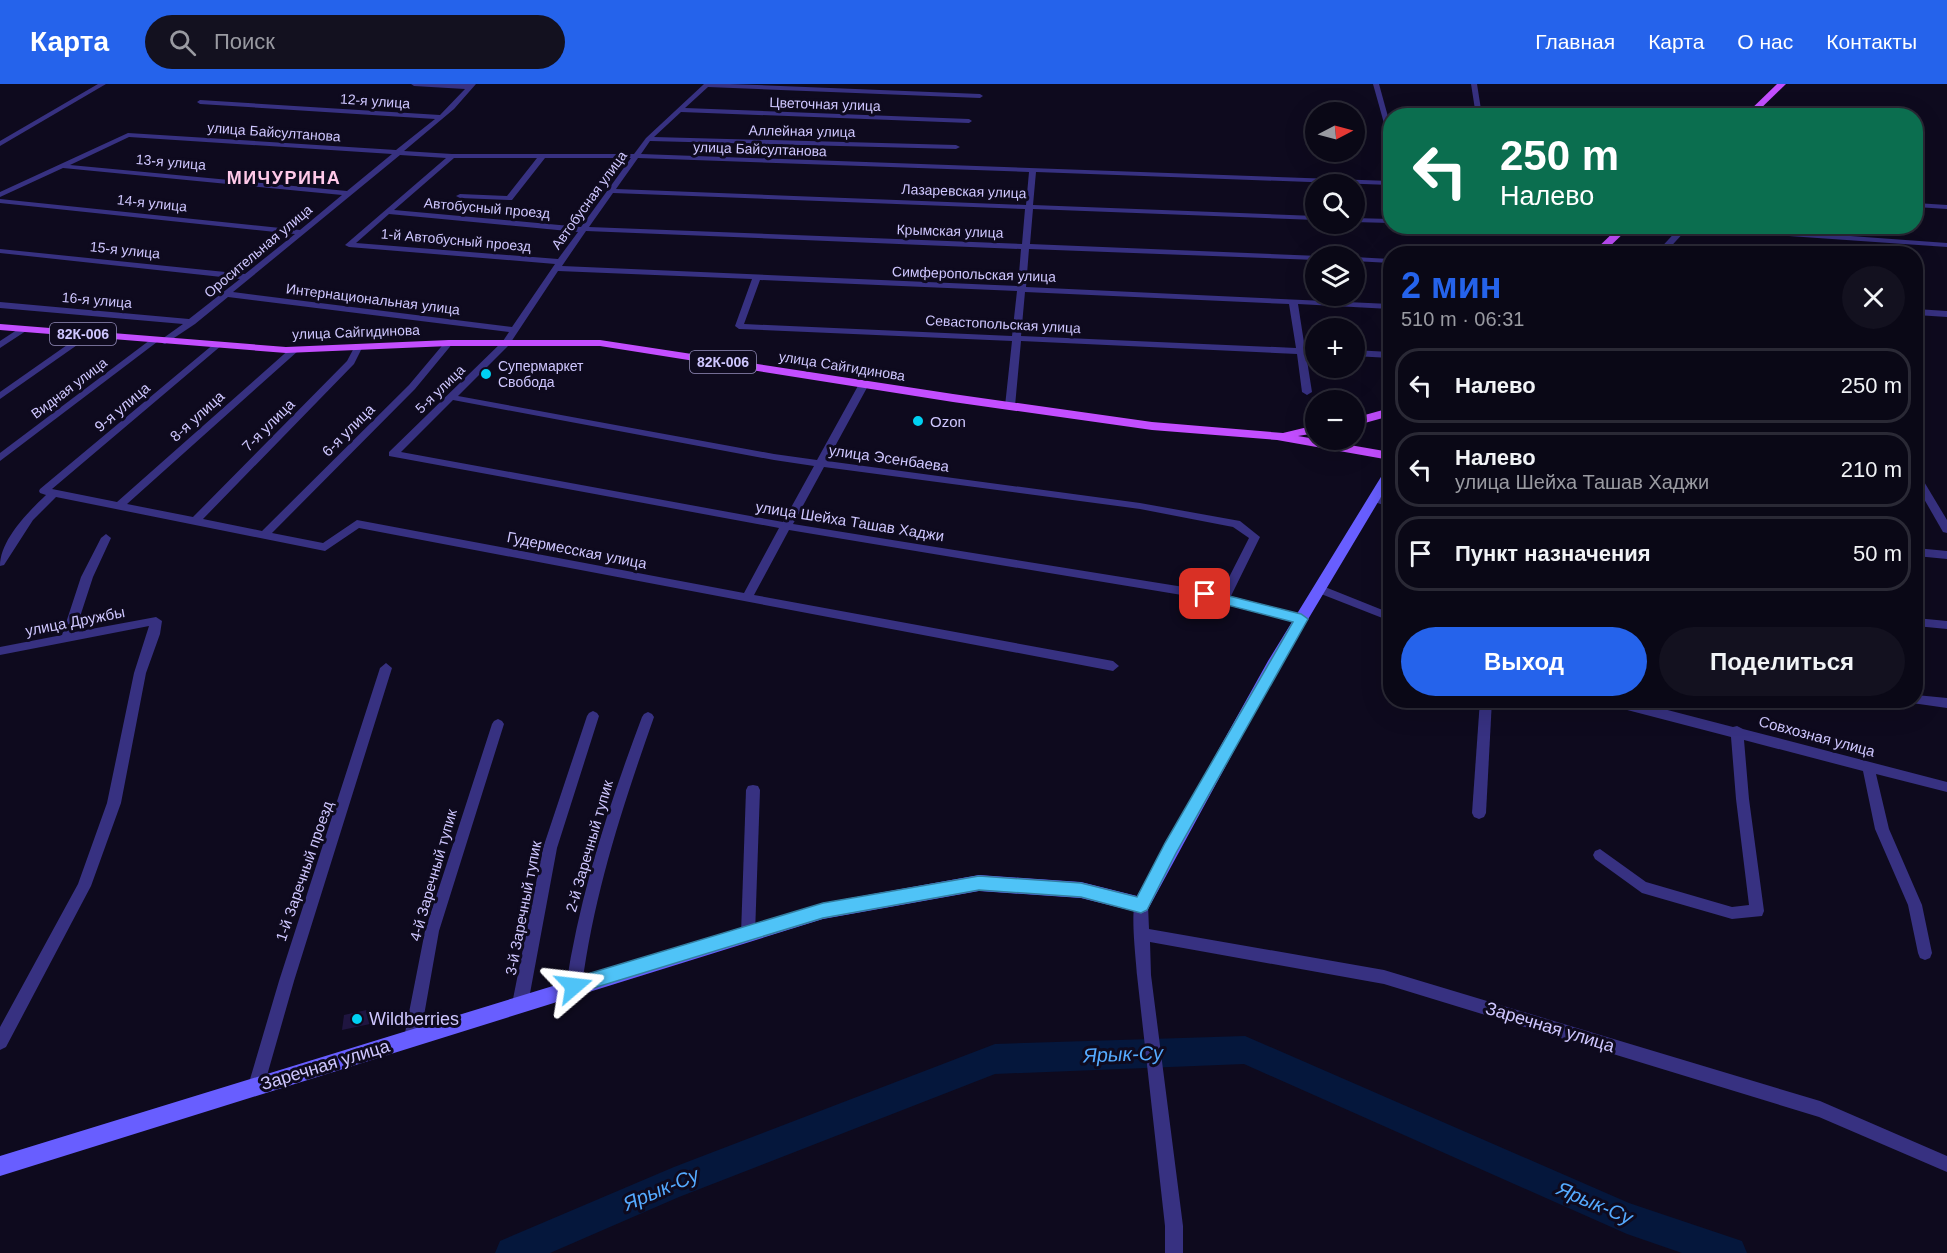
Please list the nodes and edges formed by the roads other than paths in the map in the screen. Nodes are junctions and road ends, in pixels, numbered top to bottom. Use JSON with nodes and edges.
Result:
{"nodes":[{"id":1,"x":103,"y":84,"type":"edge"},
{"id":2,"x":414,"y":84,"type":"edge"},
{"id":3,"x":1376,"y":84,"type":"edge"},
{"id":4,"x":1474,"y":84,"type":"edge"},
{"id":5,"x":1782,"y":84,"type":"edge"},
{"id":6,"x":708,"y":85,"type":"edge"},
{"id":7,"x":471,"y":86,"type":"edge"},
{"id":8,"x":980,"y":96,"type":"dead end"},
{"id":9,"x":200,"y":102,"type":"dead end"},
{"id":10,"x":1478,"y":108,"type":"edge"},
{"id":11,"x":1756,"y":108,"type":"edge"},
{"id":12,"x":1383,"y":109,"type":"edge"},
{"id":13,"x":680,"y":110,"type":"junction"},
{"id":14,"x":441,"y":117,"type":"junction"},
{"id":15,"x":969,"y":121,"type":"dead end"},
{"id":16,"x":648,"y":139,"type":"junction"},
{"id":17,"x":0,"y":144,"type":"edge"},
{"id":18,"x":956,"y":147,"type":"dead end"},
{"id":19,"x":399,"y":152,"type":"junction"},
{"id":20,"x":452,"y":156,"type":"junction"},
{"id":21,"x":638,"y":156,"type":"junction"},
{"id":22,"x":542,"y":157,"type":"junction"},
{"id":23,"x":60,"y":166,"type":"junction"},
{"id":24,"x":1033,"y":171,"type":"junction"},
{"id":25,"x":1383,"y":183,"type":"edge"},
{"id":26,"x":611,"y":191,"type":"junction"},
{"id":27,"x":350,"y":193,"type":"junction"},
{"id":28,"x":0,"y":195,"type":"edge"},
{"id":29,"x":460,"y":196,"type":"dead end"},
{"id":30,"x":0,"y":201,"type":"edge"},
{"id":31,"x":1923,"y":206,"type":"edge"},
{"id":32,"x":1029,"y":207,"type":"junction"},
{"id":33,"x":1947,"y":207,"type":"edge"},
{"id":34,"x":388,"y":212,"type":"junction"},
{"id":35,"x":1305,"y":218,"type":"edge"},
{"id":36,"x":1365,"y":220,"type":"edge"},
{"id":37,"x":1383,"y":221,"type":"edge"},
{"id":38,"x":584,"y":229,"type":"junction"},
{"id":39,"x":301,"y":232,"type":"junction"},
{"id":40,"x":1618,"y":234,"type":"edge"},
{"id":41,"x":1679,"y":234,"type":"edge"},
{"id":42,"x":1788,"y":234,"type":"edge"},
{"id":43,"x":1947,"y":245,"type":"edge"},
{"id":44,"x":1605,"y":246,"type":"edge"},
{"id":45,"x":1667,"y":246,"type":"edge"},
{"id":46,"x":1025,"y":247,"type":"junction"},
{"id":47,"x":0,"y":251,"type":"edge"},
{"id":48,"x":1305,"y":258,"type":"edge"},
{"id":49,"x":1365,"y":260,"type":"edge"},
{"id":50,"x":1383,"y":261,"type":"edge"},
{"id":51,"x":559,"y":265,"type":"junction"},
{"id":52,"x":248,"y":276,"type":"junction"},
{"id":53,"x":757,"y":278,"type":"junction"},
{"id":54,"x":1021,"y":289,"type":"junction"},
{"id":55,"x":227,"y":294,"type":"junction"},
{"id":56,"x":1293,"y":302,"type":"junction"},
{"id":57,"x":0,"y":305,"type":"edge"},
{"id":58,"x":1383,"y":306,"type":"edge"},
{"id":59,"x":1923,"y":312,"type":"edge"},
{"id":60,"x":1947,"y":314,"type":"edge"},
{"id":61,"x":192,"y":322,"type":"junction"},
{"id":62,"x":0,"y":327,"type":"edge"},
{"id":63,"x":23,"y":329,"type":"junction"},
{"id":64,"x":516,"y":330,"type":"junction"},
{"id":65,"x":87,"y":334,"type":"junction"},
{"id":66,"x":1016,"y":339,"type":"junction"},
{"id":67,"x":159,"y":340,"type":"junction"},
{"id":68,"x":506,"y":343,"type":"junction"},
{"id":69,"x":449,"y":344,"type":"junction"},
{"id":70,"x":0,"y":345,"type":"edge"},
{"id":71,"x":218,"y":345,"type":"junction"},
{"id":72,"x":358,"y":348,"type":"junction"},
{"id":73,"x":295,"y":349,"type":"junction"},
{"id":74,"x":1301,"y":351,"type":"junction"},
{"id":75,"x":1305,"y":351,"type":"edge"},
{"id":76,"x":1365,"y":354,"type":"edge"},
{"id":77,"x":1383,"y":355,"type":"edge"},
{"id":78,"x":864,"y":384,"type":"junction"},
{"id":79,"x":1307,"y":390,"type":"edge"},
{"id":80,"x":0,"y":396,"type":"edge"},
{"id":81,"x":450,"y":397,"type":"junction"},
{"id":82,"x":1010,"y":406,"type":"junction"},
{"id":83,"x":1383,"y":414,"type":"edge"},
{"id":84,"x":1365,"y":419,"type":"edge"},
{"id":85,"x":1305,"y":431,"type":"edge"},
{"id":86,"x":1277,"y":436,"type":"junction"},
{"id":87,"x":393,"y":454,"type":"joint"},
{"id":88,"x":1383,"y":455,"type":"edge"},
{"id":89,"x":0,"y":458,"type":"edge"},
{"id":90,"x":822,"y":464,"type":"junction"},
{"id":91,"x":1383,"y":485,"type":"edge"},
{"id":92,"x":1923,"y":489,"type":"edge"},
{"id":93,"x":49,"y":492,"type":"junction"},
{"id":94,"x":1375,"y":499,"type":"junction"},
{"id":95,"x":1383,"y":502,"type":"edge"},
{"id":96,"x":120,"y":505,"type":"junction"},
{"id":97,"x":195,"y":521,"type":"junction"},
{"id":98,"x":786,"y":526,"type":"junction"},
{"id":99,"x":1947,"y":529,"type":"edge"},
{"id":100,"x":265,"y":534,"type":"junction"},
{"id":101,"x":106,"y":538,"type":"dead end"},
{"id":102,"x":1923,"y":553,"type":"edge"},
{"id":103,"x":1947,"y":555,"type":"edge"},
{"id":104,"x":0,"y":562,"type":"edge"},
{"id":105,"x":1320,"y":589,"type":"junction"},
{"id":106,"x":747,"y":597,"type":"junction"},
{"id":107,"x":1224,"y":598,"type":"junction"},
{"id":108,"x":1383,"y":614,"type":"edge"},
{"id":109,"x":1301,"y":619,"type":"junction"},
{"id":110,"x":1923,"y":623,"type":"edge"},
{"id":111,"x":1947,"y":625,"type":"edge"},
{"id":112,"x":67,"y":638,"type":"junction"},
{"id":113,"x":0,"y":651,"type":"edge"},
{"id":114,"x":1113,"y":666,"type":"dead end"},
{"id":115,"x":386,"y":668,"type":"dead end"},
{"id":116,"x":1923,"y":701,"type":"edge"},
{"id":117,"x":1947,"y":703,"type":"edge"},
{"id":118,"x":1486,"y":708,"type":"edge"},
{"id":119,"x":1641,"y":708,"type":"edge"},
{"id":120,"x":593,"y":716,"type":"dead end"},
{"id":121,"x":648,"y":717,"type":"dead end"},
{"id":122,"x":498,"y":724,"type":"dead end"},
{"id":123,"x":1737,"y":731,"type":"junction"},
{"id":124,"x":1868,"y":766,"type":"junction"},
{"id":125,"x":1947,"y":788,"type":"edge"},
{"id":126,"x":753,"y":790,"type":"dead end"},
{"id":127,"x":1479,"y":813,"type":"dead end"},
{"id":128,"x":1600,"y":855,"type":"dead end"},
{"id":129,"x":1141,"y":905,"type":"junction"},
{"id":130,"x":748,"y":934,"type":"junction"},
{"id":131,"x":1141,"y":934,"type":"junction"},
{"id":132,"x":1925,"y":952,"type":"dead end"},
{"id":133,"x":574,"y":986,"type":"junction"},
{"id":134,"x":520,"y":1004,"type":"junction"},
{"id":135,"x":412,"y":1038,"type":"junction"},
{"id":136,"x":0,"y":1042,"type":"edge"},
{"id":137,"x":256,"y":1086,"type":"junction"},
{"id":138,"x":1947,"y":1164,"type":"edge"},
{"id":139,"x":0,"y":1166,"type":"edge"},
{"id":140,"x":1174,"y":1253,"type":"edge"}],
"edges":[{"from":1,"to":17,"type":"street"},
{"from":2,"to":7,"type":"street"},
{"from":3,"to":12,"type":"street"},
{"from":4,"to":10,"type":"street"},
{"from":5,"to":11,"type":"main road"},
{"from":6,"to":8,"type":"street"},
{"from":6,"to":13,"type":"street","name":"Автобусная улица"},
{"from":7,"to":14,"type":"street","name":"Оросительная улица"},
{"from":9,"to":14,"type":"street","name":"12-я улица"},
{"from":13,"to":15,"type":"street","name":"Цветочная улица"},
{"from":13,"to":16,"type":"street","name":"Автобусная улица"},
{"from":14,"to":19,"type":"street","name":"Оросительная улица"},
{"from":16,"to":18,"type":"street","name":"Аллейная улица"},
{"from":16,"to":21,"type":"street","name":"Автобусная улица"},
{"from":19,"to":20,"type":"street","name":"улица Байсултанова"},
{"from":19,"to":23,"type":"street","name":"улица Байсултанова"},
{"from":19,"to":27,"type":"street","name":"Оросительная улица"},
{"from":20,"to":22,"type":"street","name":"улица Байсултанова"},
{"from":20,"to":34,"type":"street"},
{"from":21,"to":22,"type":"street","name":"улица Байсултанова"},
{"from":21,"to":24,"type":"street","name":"улица Байсултанова"},
{"from":21,"to":26,"type":"street","name":"Автобусная улица"},
{"from":22,"to":29,"type":"street"},
{"from":23,"to":27,"type":"street","name":"13-я улица"},
{"from":23,"to":28,"type":"street"},
{"from":24,"to":25,"type":"street","name":"улица Байсултанова"},
{"from":24,"to":32,"type":"street"},
{"from":26,"to":32,"type":"street","name":"Лазаревская улица"},
{"from":26,"to":38,"type":"street","name":"Автобусная улица"},
{"from":27,"to":39,"type":"street","name":"Оросительная улица"},
{"from":30,"to":39,"type":"street","name":"14-я улица"},
{"from":31,"to":33,"type":"street"},
{"from":32,"to":35,"type":"street","name":"Лазаревская улица"},
{"from":32,"to":46,"type":"street"},
{"from":34,"to":38,"type":"street","name":"Автобусный проезд"},
{"from":34,"to":51,"type":"street","name":"1-й Автобусный проезд"},
{"from":36,"to":37,"type":"street"},
{"from":38,"to":46,"type":"street","name":"Крымская улица"},
{"from":38,"to":51,"type":"street","name":"Автобусная улица"},
{"from":39,"to":52,"type":"street","name":"Оросительная улица"},
{"from":40,"to":44,"type":"main road"},
{"from":41,"to":45,"type":"street"},
{"from":42,"to":43,"type":"street"},
{"from":46,"to":48,"type":"street","name":"Крымская улица"},
{"from":46,"to":54,"type":"street"},
{"from":47,"to":52,"type":"street","name":"15-я улица"},
{"from":49,"to":50,"type":"street"},
{"from":51,"to":53,"type":"street","name":"Симферопольская улица"},
{"from":51,"to":64,"type":"street","name":"Автобусная улица"},
{"from":52,"to":55,"type":"street","name":"Оросительная улица"},
{"from":53,"to":54,"type":"street","name":"Симферопольская улица"},
{"from":53,"to":66,"type":"street","name":"Севастопольская улица"},
{"from":54,"to":56,"type":"street","name":"Симферопольская улица"},
{"from":54,"to":66,"type":"street"},
{"from":55,"to":61,"type":"street","name":"Оросительная улица"},
{"from":55,"to":64,"type":"street","name":"Интернациональная улица"},
{"from":56,"to":58,"type":"street","name":"Симферопольская улица"},
{"from":56,"to":74,"type":"street"},
{"from":57,"to":61,"type":"street","name":"16-я улица"},
{"from":59,"to":60,"type":"street"},
{"from":61,"to":67,"type":"street","name":"Оросительная улица"},
{"from":62,"to":63,"type":"main road","name":"улица Сайгидинова","number":"82К-006"},
{"from":63,"to":65,"type":"main road","name":"улица Сайгидинова","number":"82К-006"},
{"from":63,"to":70,"type":"street"},
{"from":64,"to":68,"type":"street","name":"Автобусная улица"},
{"from":65,"to":67,"type":"main road","name":"улица Сайгидинова","number":"82К-006"},
{"from":65,"to":80,"type":"street"},
{"from":66,"to":74,"type":"street","name":"Севастопольская улица"},
{"from":66,"to":82,"type":"street"},
{"from":67,"to":71,"type":"main road","name":"улица Сайгидинова","number":"82К-006"},
{"from":67,"to":89,"type":"street","name":"Видная улица"},
{"from":68,"to":69,"type":"main road","name":"улица Сайгидинова","number":"82К-006"},
{"from":68,"to":78,"type":"main road","name":"улица Сайгидинова","number":"82К-006"},
{"from":68,"to":81,"type":"street","name":"5-я улица"},
{"from":69,"to":72,"type":"main road","name":"улица Сайгидинова","number":"82К-006"},
{"from":69,"to":100,"type":"street","name":"6-я улица"},
{"from":71,"to":73,"type":"main road","name":"улица Сайгидинова","number":"82К-006"},
{"from":71,"to":93,"type":"street","name":"9-я улица"},
{"from":72,"to":73,"type":"main road","name":"улица Сайгидинова","number":"82К-006"},
{"from":72,"to":97,"type":"street","name":"7-я улица"},
{"from":73,"to":96,"type":"street","name":"8-я улица"},
{"from":74,"to":75,"type":"street","name":"Севастопольская улица"},
{"from":74,"to":79,"type":"street"},
{"from":76,"to":77,"type":"street"},
{"from":78,"to":82,"type":"main road","name":"улица Сайгидинова","number":"82К-006"},
{"from":78,"to":90,"type":"street"},
{"from":81,"to":87,"type":"street","name":"5-я улица"},
{"from":81,"to":90,"type":"street","name":"улица Эсенбаева"},
{"from":82,"to":86,"type":"main road","name":"улица Сайгидинова","number":"82К-006"},
{"from":83,"to":84,"type":"main road"},
{"from":85,"to":86,"type":"main road","number":"82К-006"},
{"from":86,"to":88,"type":"main road","name":"улица Сайгидинова"},
{"from":87,"to":98,"type":"street","name":"улица Шейха Ташав Хаджи"},
{"from":90,"to":98,"type":"street"},
{"from":90,"to":107,"type":"street","name":"улица Эсенбаева"},
{"from":91,"to":94,"type":"main road"},
{"from":92,"to":99,"type":"street"},
{"from":93,"to":96,"type":"street","name":"Гудермесская улица"},
{"from":93,"to":104,"type":"street","name":"9-я улица"},
{"from":94,"to":95,"type":"street"},
{"from":94,"to":105,"type":"main road"},
{"from":96,"to":97,"type":"street","name":"Гудермесская улица"},
{"from":97,"to":100,"type":"street","name":"Гудермесская улица"},
{"from":98,"to":106,"type":"street"},
{"from":98,"to":107,"type":"street","name":"улица Шейха Ташав Хаджи"},
{"from":100,"to":106,"type":"street","name":"Гудермесская улица"},
{"from":101,"to":112,"type":"street"},
{"from":102,"to":103,"type":"street"},
{"from":105,"to":108,"type":"street"},
{"from":105,"to":109,"type":"main road"},
{"from":106,"to":114,"type":"street","name":"Гудермесская улица"},
{"from":107,"to":109,"type":"street","name":"улица Шейха Ташав Хаджи"},
{"from":109,"to":129,"type":"main road"},
{"from":110,"to":111,"type":"street"},
{"from":112,"to":113,"type":"street","name":"улица Дружбы"},
{"from":112,"to":136,"type":"street","name":"улица Дружбы"},
{"from":115,"to":137,"type":"street","name":"1-й Заречный проезд"},
{"from":116,"to":117,"type":"street"},
{"from":118,"to":127,"type":"street"},
{"from":119,"to":123,"type":"street","name":"Совхозная улица"},
{"from":120,"to":134,"type":"street","name":"3-й Заречный тупик"},
{"from":121,"to":133,"type":"street","name":"2-й Заречный тупик"},
{"from":122,"to":135,"type":"street","name":"4-й Заречный тупик"},
{"from":123,"to":124,"type":"street","name":"Совхозная улица"},
{"from":123,"to":128,"type":"street"},
{"from":124,"to":125,"type":"street","name":"Совхозная улица"},
{"from":124,"to":132,"type":"street"},
{"from":126,"to":130,"type":"street"},
{"from":129,"to":130,"type":"main road","name":"Заречная улица"},
{"from":129,"to":131,"type":"street"},
{"from":130,"to":133,"type":"main road","name":"Заречная улица"},
{"from":131,"to":138,"type":"street","name":"Заречная улица"},
{"from":131,"to":140,"type":"street"},
{"from":133,"to":134,"type":"main road","name":"Заречная улица"},
{"from":134,"to":135,"type":"main road","name":"Заречная улица"},
{"from":135,"to":137,"type":"main road","name":"Заречная улица"},
{"from":137,"to":139,"type":"main road","name":"Заречная улица"}]}
